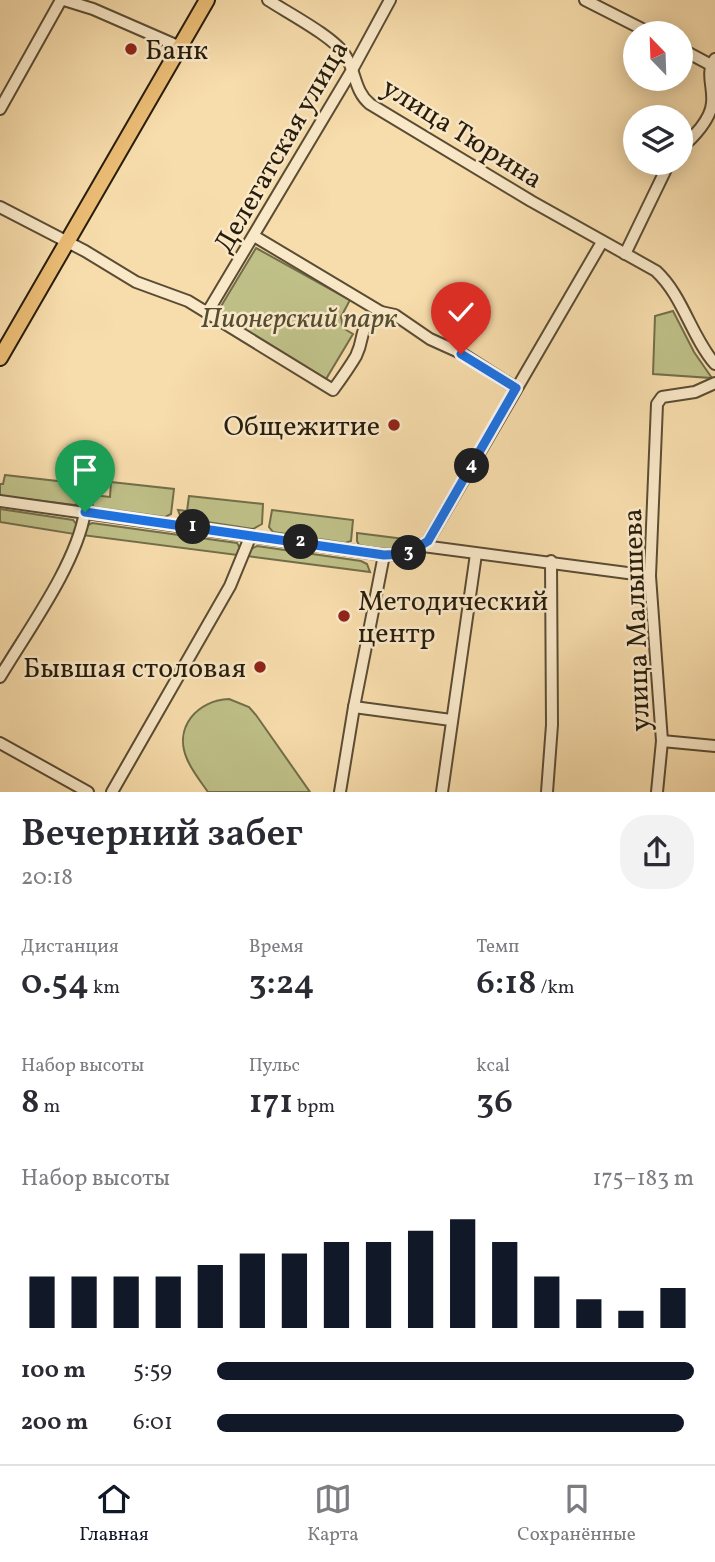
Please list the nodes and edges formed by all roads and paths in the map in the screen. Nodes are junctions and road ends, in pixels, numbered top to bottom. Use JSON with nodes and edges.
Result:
{"nodes":[{"id":1,"x":62,"y":0,"type":"edge"},
{"id":2,"x":207,"y":0,"type":"edge"},
{"id":3,"x":268,"y":0,"type":"edge"},
{"id":4,"x":390,"y":0,"type":"edge"},
{"id":5,"x":585,"y":0,"type":"edge"},
{"id":6,"x":626,"y":21,"type":"edge"},
{"id":7,"x":178,"y":46,"type":"junction"},
{"id":8,"x":693,"y":54,"type":"edge"},
{"id":9,"x":713,"y":62,"type":"edge"},
{"id":10,"x":352,"y":70,"type":"junction"},
{"id":11,"x":0,"y":109,"type":"edge"},
{"id":12,"x":693,"y":135,"type":"edge"},
{"id":13,"x":663,"y":175,"type":"edge"},
{"id":14,"x":0,"y":207,"type":"edge"},
{"id":15,"x":254,"y":236,"type":"junction"},
{"id":16,"x":66,"y":241,"type":"junction"},
{"id":17,"x":602,"y":242,"type":"junction"},
{"id":18,"x":625,"y":254,"type":"junction"},
{"id":19,"x":381,"y":312,"type":"junction"},
{"id":20,"x":207,"y":313,"type":"junction"},
{"id":21,"x":0,"y":358,"type":"edge"},
{"id":22,"x":715,"y":364,"type":"edge"},
{"id":23,"x":715,"y":383,"type":"edge"},
{"id":24,"x":516,"y":388,"type":"junction"},
{"id":25,"x":0,"y":501,"type":"edge"},
{"id":26,"x":85,"y":512,"type":"junction"},
{"id":27,"x":251,"y":535,"type":"junction"},
{"id":28,"x":423,"y":546,"type":"junction"},
{"id":29,"x":476,"y":554,"type":"junction"},
{"id":30,"x":384,"y":555,"type":"junction"},
{"id":31,"x":551,"y":561,"type":"junction"},
{"id":32,"x":650,"y":576,"type":"junction"},
{"id":33,"x":0,"y":677,"type":"edge"},
{"id":34,"x":354,"y":707,"type":"junction"},
{"id":35,"x":451,"y":720,"type":"junction"},
{"id":36,"x":662,"y":741,"type":"junction"},
{"id":37,"x":0,"y":743,"type":"edge"},
{"id":38,"x":715,"y":746,"type":"edge"},
{"id":39,"x":88,"y":792,"type":"edge"},
{"id":40,"x":112,"y":792,"type":"edge"},
{"id":41,"x":341,"y":792,"type":"edge"},
{"id":42,"x":442,"y":792,"type":"edge"},
{"id":43,"x":547,"y":792,"type":"edge"},
{"id":44,"x":657,"y":792,"type":"edge"}],
"edges":[{"from":1,"to":7,"type":"street"},
{"from":1,"to":11,"type":"street"},
{"from":2,"to":7,"type":"main road"},
{"from":3,"to":10,"type":"street","name":"улица Тюрина"},
{"from":4,"to":10,"type":"street","name":"Делегатская улица"},
{"from":5,"to":6,"type":"street"},
{"from":7,"to":16,"type":"main road"},
{"from":8,"to":9,"type":"street"},
{"from":9,"to":12,"type":"street"},
{"from":10,"to":15,"type":"street","name":"Делегатская улица"},
{"from":10,"to":17,"type":"street","name":"улица Тюрина"},
{"from":13,"to":18,"type":"street"},
{"from":14,"to":16,"type":"street"},
{"from":15,"to":19,"type":"street"},
{"from":15,"to":20,"type":"street","name":"Делегатская улица"},
{"from":16,"to":20,"type":"street"},
{"from":16,"to":21,"type":"main road"},
{"from":17,"to":18,"type":"street","name":"улица Тюрина"},
{"from":17,"to":24,"type":"street"},
{"from":18,"to":22,"type":"street","name":"улица Тюрина"},
{"from":19,"to":20,"type":"street"},
{"from":19,"to":24,"type":"street"},
{"from":23,"to":32,"type":"street","name":"улица Малышева"},
{"from":24,"to":28,"type":"street"},
{"from":25,"to":26,"type":"street"},
{"from":26,"to":27,"type":"street"},
{"from":26,"to":33,"type":"street"},
{"from":27,"to":30,"type":"street"},
{"from":27,"to":40,"type":"street"},
{"from":28,"to":29,"type":"street"},
{"from":28,"to":30,"type":"street"},
{"from":29,"to":31,"type":"street"},
{"from":29,"to":35,"type":"street"},
{"from":30,"to":34,"type":"street"},
{"from":31,"to":32,"type":"street"},
{"from":31,"to":43,"type":"street"},
{"from":32,"to":36,"type":"street","name":"улица Малышева"},
{"from":34,"to":35,"type":"street"},
{"from":34,"to":41,"type":"street"},
{"from":35,"to":42,"type":"street"},
{"from":36,"to":38,"type":"street"},
{"from":36,"to":44,"type":"street","name":"улица Малышева"},
{"from":37,"to":39,"type":"street"}]}
